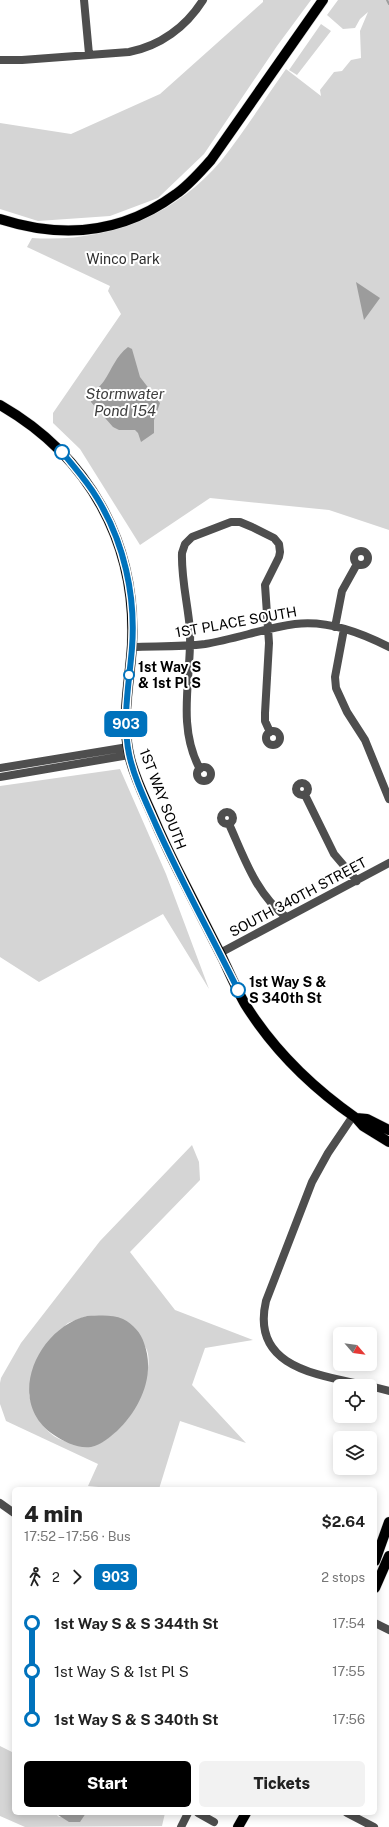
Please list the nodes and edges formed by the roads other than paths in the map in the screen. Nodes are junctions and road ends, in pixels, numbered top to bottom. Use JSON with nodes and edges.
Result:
{"nodes":[{"id":1,"x":84,"y":0,"type":"edge"},
{"id":2,"x":203,"y":0,"type":"edge"},
{"id":3,"x":323,"y":0,"type":"edge"},
{"id":4,"x":89,"y":54,"type":"junction"},
{"id":5,"x":0,"y":60,"type":"edge"},
{"id":6,"x":0,"y":219,"type":"edge"},
{"id":7,"x":0,"y":405,"type":"edge"},
{"id":8,"x":357,"y":564,"type":"dead end"},
{"id":9,"x":335,"y":627,"type":"junction"},
{"id":10,"x":269,"y":629,"type":"junction"},
{"id":11,"x":344,"y":629,"type":"junction"},
{"id":12,"x":189,"y":645,"type":"junction"},
{"id":13,"x":132,"y":647,"type":"junction"},
{"id":14,"x":389,"y":647,"type":"edge"},
{"id":15,"x":270,"y":732,"type":"dead end"},
{"id":16,"x":129,"y":751,"type":"junction"},
{"id":17,"x":0,"y":768,"type":"edge"},
{"id":18,"x":200,"y":769,"type":"dead end"},
{"id":19,"x":0,"y":777,"type":"edge"},
{"id":20,"x":305,"y":795,"type":"dead end"},
{"id":21,"x":389,"y":799,"type":"edge"},
{"id":22,"x":229,"y":824,"type":"dead end"},
{"id":23,"x":389,"y":863,"type":"edge"},
{"id":24,"x":357,"y":881,"type":"junction"},
{"id":25,"x":286,"y":917,"type":"junction"},
{"id":26,"x":220,"y":953,"type":"junction"},
{"id":27,"x":354,"y":1117,"type":"junction"},
{"id":28,"x":389,"y":1130,"type":"edge"},
{"id":29,"x":389,"y":1142,"type":"edge"},
{"id":30,"x":342,"y":1379,"type":"edge"},
{"id":31,"x":377,"y":1388,"type":"edge"},
{"id":32,"x":389,"y":1391,"type":"edge"},
{"id":33,"x":0,"y":1503,"type":"edge"},
{"id":34,"x":12,"y":1511,"type":"edge"},
{"id":35,"x":389,"y":1522,"type":"edge"},
{"id":36,"x":377,"y":1555,"type":"edge"},
{"id":37,"x":389,"y":1556,"type":"edge"},
{"id":38,"x":377,"y":1583,"type":"edge"},
{"id":39,"x":377,"y":1624,"type":"edge"},
{"id":40,"x":389,"y":1630,"type":"edge"},
{"id":41,"x":187,"y":1815,"type":"edge"},
{"id":42,"x":202,"y":1815,"type":"edge"},
{"id":43,"x":245,"y":1815,"type":"edge"},
{"id":44,"x":351,"y":1815,"type":"edge"},
{"id":45,"x":214,"y":1822,"type":"dead end"},
{"id":46,"x":181,"y":1827,"type":"edge"},
{"id":47,"x":238,"y":1827,"type":"edge"},
{"id":48,"x":374,"y":1827,"type":"edge"}],
"edges":[{"from":1,"to":4,"type":"street"},
{"from":2,"to":4,"type":"street"},
{"from":3,"to":6,"type":"main road"},
{"from":4,"to":5,"type":"street"},
{"from":7,"to":13,"type":"main road","name":"1ST WAY SOUTH"},
{"from":8,"to":9,"type":"street"},
{"from":9,"to":10,"type":"street","name":"1ST PLACE SOUTH"},
{"from":9,"to":11,"type":"street","name":"1ST PLACE SOUTH"},
{"from":10,"to":12,"type":"street","name":"1ST PLACE SOUTH"},
{"from":10,"to":12,"type":"street"},
{"from":10,"to":15,"type":"street"},
{"from":11,"to":14,"type":"street","name":"1ST PLACE SOUTH"},
{"from":11,"to":21,"type":"street"},
{"from":12,"to":13,"type":"street","name":"1ST PLACE SOUTH"},
{"from":12,"to":18,"type":"street"},
{"from":13,"to":16,"type":"main road","name":"1ST WAY SOUTH"},
{"from":16,"to":17,"type":"street"},
{"from":16,"to":19,"type":"street"},
{"from":16,"to":26,"type":"main road","name":"1ST WAY SOUTH"},
{"from":20,"to":24,"type":"street"},
{"from":22,"to":25,"type":"street"},
{"from":23,"to":24,"type":"street","name":"SOUTH 340TH STREET"},
{"from":24,"to":25,"type":"street","name":"SOUTH 340TH STREET"},
{"from":25,"to":26,"type":"street","name":"SOUTH 340TH STREET"},
{"from":26,"to":27,"type":"main road","name":"1ST WAY SOUTH"},
{"from":27,"to":28,"type":"main road","name":"1ST WAY SOUTH"},
{"from":27,"to":29,"type":"main road","name":"1ST WAY SOUTH"},
{"from":27,"to":30,"type":"street"},
{"from":31,"to":32,"type":"street"},
{"from":33,"to":34,"type":"street"},
{"from":35,"to":36,"type":"main road"},
{"from":37,"to":38,"type":"main road"},
{"from":39,"to":40,"type":"street"},
{"from":41,"to":46,"type":"street"},
{"from":42,"to":45,"type":"street"},
{"from":43,"to":47,"type":"main road"},
{"from":44,"to":48,"type":"street"}]}
